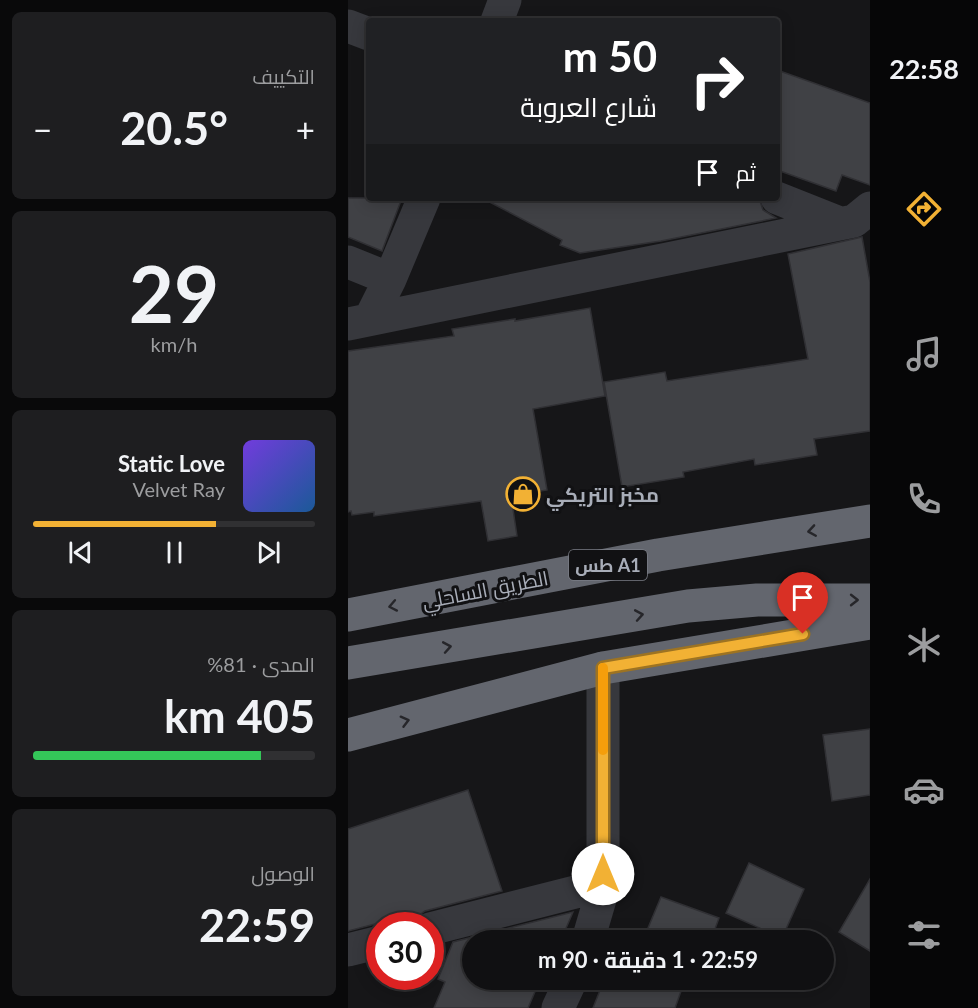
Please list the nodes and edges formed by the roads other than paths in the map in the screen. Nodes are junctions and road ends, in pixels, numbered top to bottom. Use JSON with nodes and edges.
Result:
{"nodes":[{"id":1,"x":506,"y":0,"type":"edge"},
{"id":2,"x":498,"y":18,"type":"edge"},
{"id":3,"x":348,"y":26,"type":"edge"},
{"id":4,"x":366,"y":33,"type":"edge"},
{"id":5,"x":780,"y":199,"type":"edge"},
{"id":6,"x":423,"y":201,"type":"edge"},
{"id":7,"x":870,"y":208,"type":"edge"},
{"id":8,"x":840,"y":223,"type":"junction"},
{"id":9,"x":348,"y":262,"type":"edge"},
{"id":10,"x":390,"y":279,"type":"junction"},
{"id":11,"x":359,"y":322,"type":"edge"},
{"id":12,"x":870,"y":521,"type":"edge"},
{"id":13,"x":870,"y":600,"type":"edge"},
{"id":14,"x":348,"y":615,"type":"edge"},
{"id":15,"x":870,"y":623,"type":"edge"},
{"id":16,"x":348,"y":663,"type":"edge"},
{"id":17,"x":603,"y":668,"type":"junction"},
{"id":18,"x":348,"y":735,"type":"edge"},
{"id":19,"x":603,"y":874,"type":"junction"},
{"id":20,"x":444,"y":925,"type":"edge"},
{"id":21,"x":591,"y":930,"type":"edge"},
{"id":22,"x":366,"y":946,"type":"edge"},
{"id":23,"x":348,"y":950,"type":"edge"},
{"id":24,"x":566,"y":990,"type":"edge"},
{"id":25,"x":558,"y":1008,"type":"edge"}],
"edges":[{"from":1,"to":2,"type":"street"},
{"from":3,"to":4,"type":"street"},
{"from":5,"to":8,"type":"street"},
{"from":6,"to":10,"type":"street"},
{"from":7,"to":8,"type":"street"},
{"from":8,"to":11,"type":"street"},
{"from":9,"to":10,"type":"street"},
{"from":10,"to":11,"type":"street"},
{"from":12,"to":14,"type":"highway","name":"الطريق الساحلي","number":"طس A1","one_way":true},
{"from":16,"to":13,"type":"highway","one_way":true},
{"from":15,"to":17,"type":"highway"},
{"from":18,"to":17,"type":"highway","one_way":true},
{"from":17,"to":19,"type":"street"},
{"from":19,"to":20,"type":"street"},
{"from":19,"to":21,"type":"street"},
{"from":22,"to":23,"type":"street"},
{"from":24,"to":25,"type":"street"}]}
